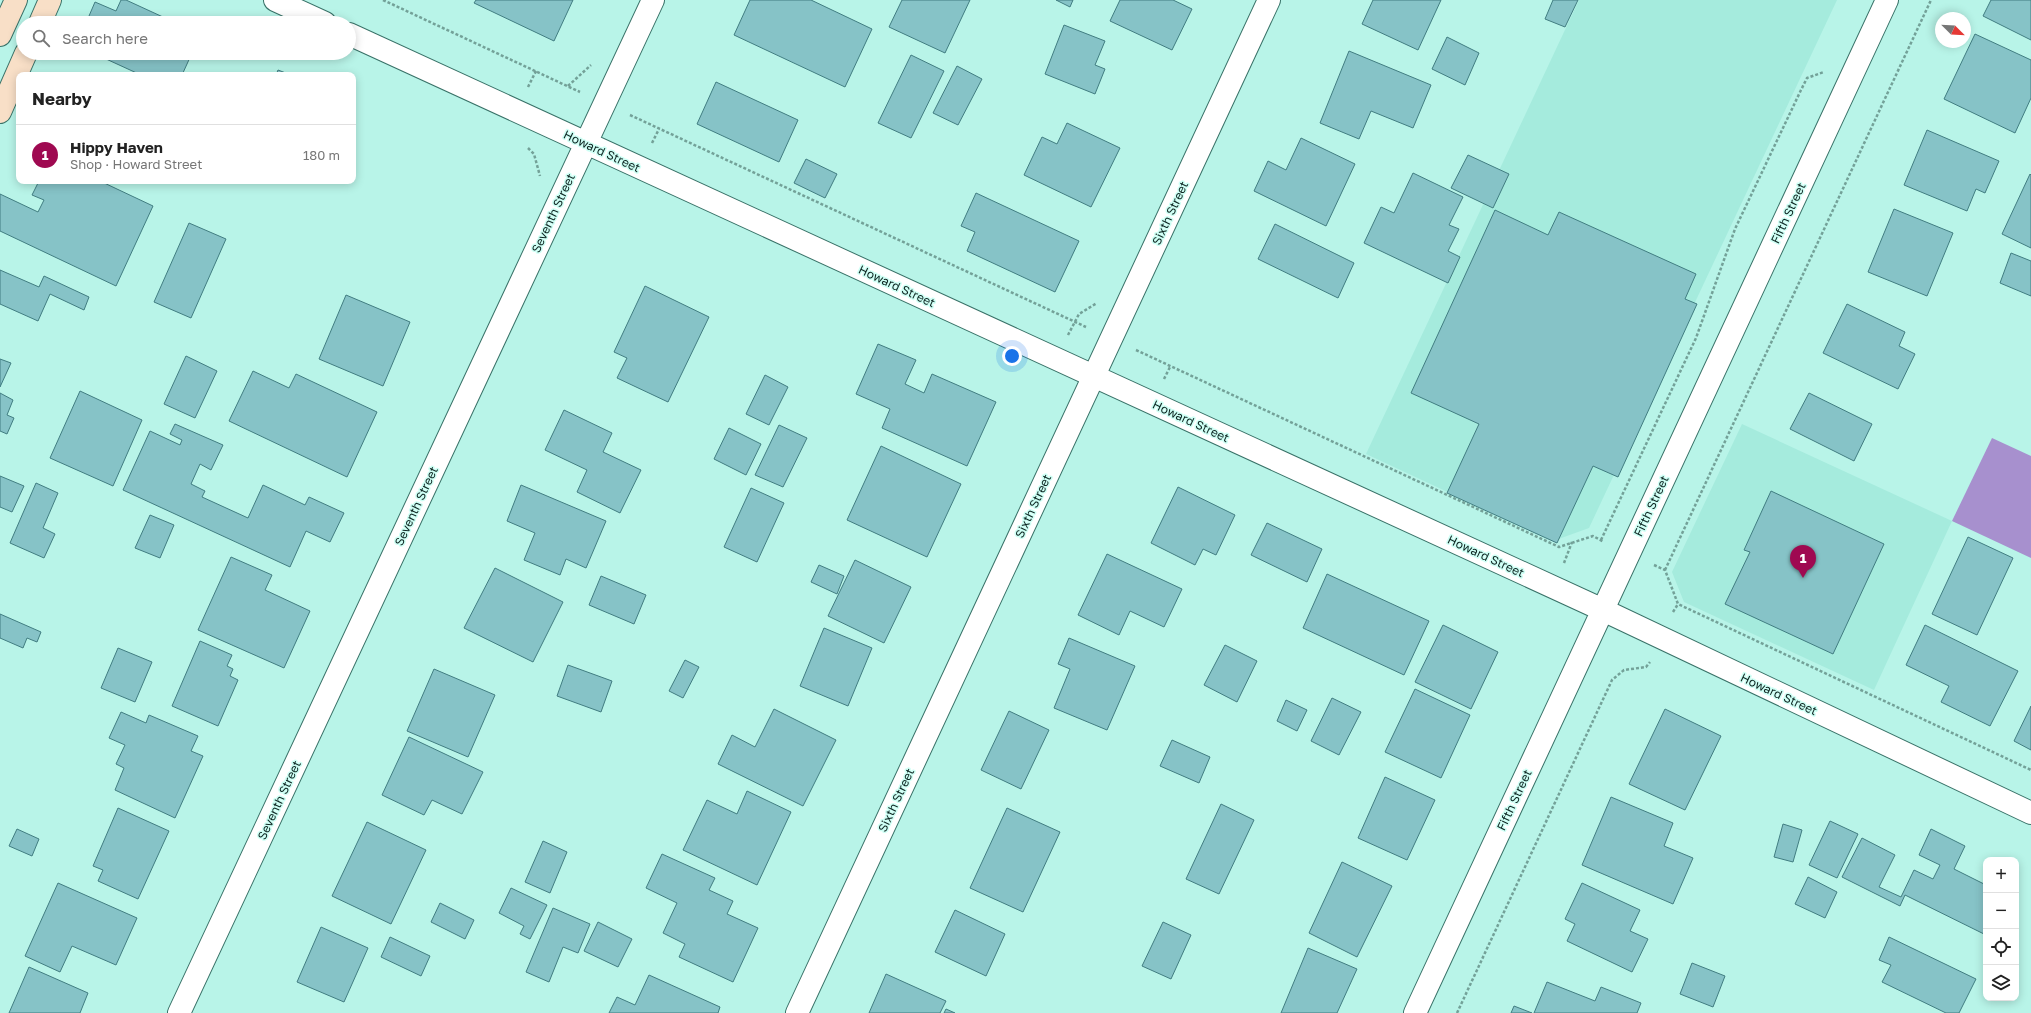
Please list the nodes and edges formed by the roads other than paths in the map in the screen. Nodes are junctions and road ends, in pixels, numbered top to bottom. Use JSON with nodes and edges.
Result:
{"nodes":[{"id":1,"x":16,"y":0,"type":"edge"},
{"id":2,"x":50,"y":0,"type":"edge"},
{"id":3,"x":275,"y":0,"type":"edge"},
{"id":4,"x":653,"y":0,"type":"edge"},
{"id":5,"x":1269,"y":0,"type":"edge"},
{"id":6,"x":1887,"y":0,"type":"edge"},
{"id":7,"x":43,"y":16,"type":"edge"},
{"id":8,"x":310,"y":16,"type":"edge"},
{"id":9,"x":0,"y":35,"type":"edge"},
{"id":10,"x":356,"y":37,"type":"edge"},
{"id":11,"x":23,"y":60,"type":"edge"},
{"id":12,"x":18,"y":72,"type":"edge"},
{"id":13,"x":16,"y":76,"type":"edge"},
{"id":14,"x":0,"y":112,"type":"edge"},
{"id":15,"x":585,"y":143,"type":"junction"},
{"id":16,"x":1094,"y":376,"type":"junction"},
{"id":17,"x":1603,"y":610,"type":"junction"},
{"id":18,"x":2031,"y":814,"type":"edge"},
{"id":19,"x":179,"y":1013,"type":"edge"},
{"id":20,"x":797,"y":1013,"type":"edge"},
{"id":21,"x":1415,"y":1013,"type":"edge"}],
"edges":[{"from":1,"to":9,"type":"street"},
{"from":2,"to":7,"type":"street"},
{"from":3,"to":8,"type":"street"},
{"from":4,"to":15,"type":"street","name":"Seventh Street"},
{"from":5,"to":16,"type":"street","name":"Sixth Street"},
{"from":6,"to":17,"type":"street","name":"Fifth Street"},
{"from":10,"to":15,"type":"street","name":"Howard Street"},
{"from":11,"to":12,"type":"street"},
{"from":13,"to":14,"type":"street"},
{"from":15,"to":16,"type":"street","name":"Howard Street"},
{"from":15,"to":19,"type":"street","name":"Seventh Street"},
{"from":16,"to":17,"type":"street","name":"Howard Street"},
{"from":16,"to":20,"type":"street","name":"Sixth Street"},
{"from":17,"to":18,"type":"street","name":"Howard Street"},
{"from":17,"to":21,"type":"street","name":"Fifth Street"}]}
